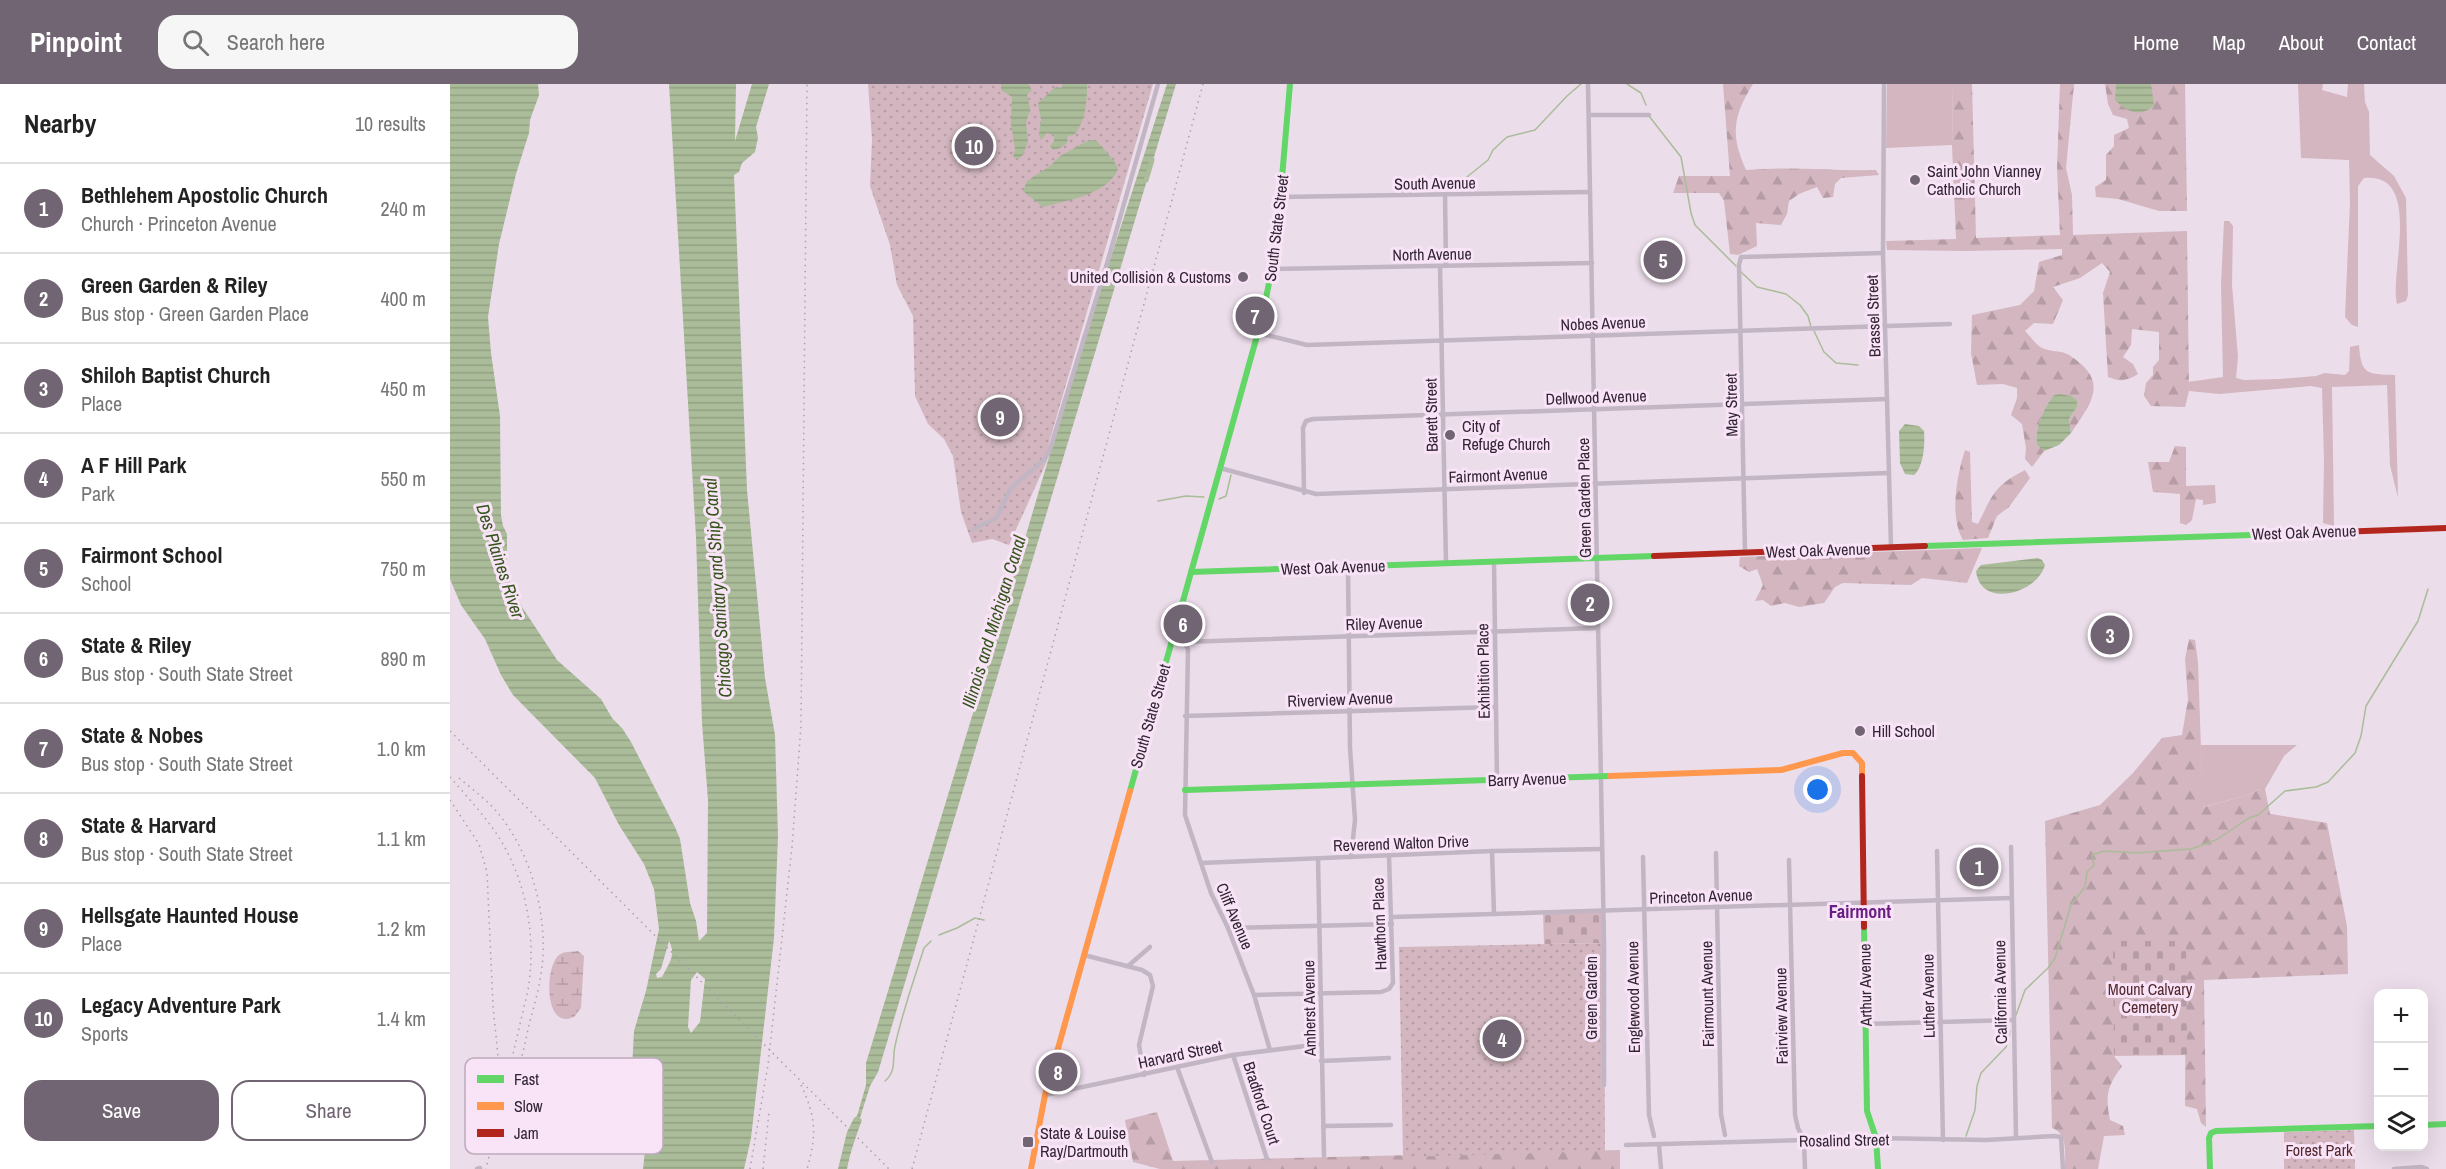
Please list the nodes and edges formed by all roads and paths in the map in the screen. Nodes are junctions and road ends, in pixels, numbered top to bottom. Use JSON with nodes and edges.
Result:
{"nodes":[{"id":1,"x":1158,"y":84,"type":"edge"},
{"id":2,"x":1290,"y":84,"type":"edge"},
{"id":3,"x":1588,"y":84,"type":"edge"},
{"id":4,"x":1884,"y":84,"type":"edge"},
{"id":5,"x":1589,"y":115,"type":"junction"},
{"id":6,"x":1649,"y":115,"type":"dead end"},
{"id":7,"x":1590,"y":192,"type":"junction"},
{"id":8,"x":1445,"y":194,"type":"junction"},
{"id":9,"x":1281,"y":197,"type":"junction"},
{"id":10,"x":1883,"y":253,"type":"junction"},
{"id":11,"x":1592,"y":263,"type":"junction"},
{"id":12,"x":1443,"y":266,"type":"junction"},
{"id":13,"x":1272,"y":269,"type":"junction"},
{"id":14,"x":1950,"y":324,"type":"dead end"},
{"id":15,"x":1886,"y":325,"type":"junction"},
{"id":16,"x":1742,"y":331,"type":"junction"},
{"id":17,"x":1258,"y":333,"type":"junction"},
{"id":18,"x":1593,"y":335,"type":"junction"},
{"id":19,"x":1442,"y":340,"type":"junction"},
{"id":20,"x":1887,"y":399,"type":"junction"},
{"id":21,"x":1743,"y":404,"type":"junction"},
{"id":22,"x":1594,"y":409,"type":"junction"},
{"id":23,"x":1443,"y":416,"type":"junction"},
{"id":24,"x":1220,"y":468,"type":"junction"},
{"id":25,"x":1888,"y":473,"type":"junction"},
{"id":26,"x":1744,"y":478,"type":"junction"},
{"id":27,"x":1595,"y":483,"type":"junction"},
{"id":28,"x":1445,"y":489,"type":"junction"},
{"id":29,"x":1304,"y":493,"type":"junction"},
{"id":30,"x":974,"y":528,"type":"dead end"},
{"id":31,"x":2446,"y":528,"type":"edge"},
{"id":32,"x":1891,"y":547,"type":"junction"},
{"id":33,"x":1745,"y":552,"type":"junction"},
{"id":34,"x":1597,"y":558,"type":"junction"},
{"id":35,"x":1494,"y":562,"type":"junction"},
{"id":36,"x":1446,"y":564,"type":"junction"},
{"id":37,"x":1348,"y":567,"type":"junction"},
{"id":38,"x":1191,"y":572,"type":"junction"},
{"id":39,"x":1598,"y":628,"type":"junction"},
{"id":40,"x":1494,"y":632,"type":"junction"},
{"id":41,"x":1348,"y":636,"type":"junction"},
{"id":42,"x":1172,"y":638,"type":"junction"},
{"id":43,"x":1184,"y":642,"type":"junction"},
{"id":44,"x":1496,"y":707,"type":"junction"},
{"id":45,"x":1350,"y":711,"type":"junction"},
{"id":46,"x":1185,"y":716,"type":"junction"},
{"id":47,"x":1862,"y":763,"type":"joint"},
{"id":48,"x":1601,"y":776,"type":"junction"},
{"id":49,"x":1497,"y":780,"type":"junction"},
{"id":50,"x":1354,"y":784,"type":"junction"},
{"id":51,"x":1185,"y":790,"type":"junction"},
{"id":52,"x":2011,"y":847,"type":"dead end"},
{"id":53,"x":1602,"y":849,"type":"junction"},
{"id":54,"x":1492,"y":851,"type":"junction"},
{"id":55,"x":1937,"y":851,"type":"dead end"},
{"id":56,"x":1716,"y":853,"type":"dead end"},
{"id":57,"x":1389,"y":856,"type":"junction"},
{"id":58,"x":1351,"y":857,"type":"junction"},
{"id":59,"x":1643,"y":857,"type":"dead end"},
{"id":60,"x":1318,"y":858,"type":"junction"},
{"id":61,"x":1789,"y":860,"type":"dead end"},
{"id":62,"x":1201,"y":863,"type":"junction"},
{"id":63,"x":2011,"y":898,"type":"junction"},
{"id":64,"x":1938,"y":900,"type":"junction"},
{"id":65,"x":1863,"y":902,"type":"junction"},
{"id":66,"x":1791,"y":904,"type":"junction"},
{"id":67,"x":1718,"y":907,"type":"junction"},
{"id":68,"x":1643,"y":910,"type":"junction"},
{"id":69,"x":1603,"y":911,"type":"junction"},
{"id":70,"x":1494,"y":914,"type":"junction"},
{"id":71,"x":1392,"y":917,"type":"junction"},
{"id":72,"x":1392,"y":924,"type":"junction"},
{"id":73,"x":1319,"y":926,"type":"junction"},
{"id":74,"x":1228,"y":928,"type":"junction"},
{"id":75,"x":1150,"y":947,"type":"dead end"},
{"id":76,"x":1083,"y":955,"type":"junction"},
{"id":77,"x":1128,"y":966,"type":"junction"},
{"id":78,"x":1321,"y":994,"type":"junction"},
{"id":79,"x":1254,"y":995,"type":"junction"},
{"id":80,"x":2013,"y":1020,"type":"junction"},
{"id":81,"x":1940,"y":1022,"type":"junction"},
{"id":82,"x":1866,"y":1024,"type":"junction"},
{"id":83,"x":1321,"y":1044,"type":"junction"},
{"id":84,"x":1270,"y":1050,"type":"junction"},
{"id":85,"x":1233,"y":1055,"type":"junction"},
{"id":86,"x":1389,"y":1058,"type":"dead end"},
{"id":87,"x":1321,"y":1061,"type":"junction"},
{"id":88,"x":1177,"y":1067,"type":"junction"},
{"id":89,"x":1144,"y":1075,"type":"junction"},
{"id":90,"x":1604,"y":1085,"type":"dead end"},
{"id":91,"x":1045,"y":1095,"type":"junction"},
{"id":92,"x":2446,"y":1124,"type":"edge"},
{"id":93,"x":1391,"y":1125,"type":"dead end"},
{"id":94,"x":2428,"y":1125,"type":"edge"},
{"id":95,"x":1323,"y":1126,"type":"junction"},
{"id":96,"x":2374,"y":1126,"type":"edge"},
{"id":97,"x":1725,"y":1135,"type":"dead end"},
{"id":98,"x":1654,"y":1136,"type":"dead end"},
{"id":99,"x":1876,"y":1138,"type":"junction"},
{"id":100,"x":2016,"y":1138,"type":"junction"},
{"id":101,"x":1943,"y":1140,"type":"junction"},
{"id":102,"x":1804,"y":1141,"type":"junction"},
{"id":103,"x":1659,"y":1145,"type":"junction"},
{"id":104,"x":1626,"y":1146,"type":"dead end"},
{"id":105,"x":1324,"y":1156,"type":"dead end"},
{"id":106,"x":1267,"y":1159,"type":"dead end"},
{"id":107,"x":1212,"y":1162,"type":"dead end"},
{"id":108,"x":1031,"y":1169,"type":"edge"},
{"id":109,"x":1660,"y":1169,"type":"edge"},
{"id":110,"x":1805,"y":1169,"type":"edge"},
{"id":111,"x":1878,"y":1169,"type":"edge"},
{"id":112,"x":2063,"y":1169,"type":"edge"},
{"id":113,"x":2210,"y":1169,"type":"edge"},
{"id":114,"x":2394,"y":1169,"type":"edge"},
{"id":115,"x":2427,"y":1169,"type":"edge"}],
"edges":[{"from":1,"to":30,"type":"street"},
{"from":2,"to":9,"type":"street","name":"South State Street"},
{"from":3,"to":5,"type":"street","name":"Green Garden Place"},
{"from":4,"to":10,"type":"street","name":"Brassel Street"},
{"from":5,"to":6,"type":"street"},
{"from":5,"to":7,"type":"street","name":"Green Garden Place"},
{"from":7,"to":8,"type":"street","name":"South Avenue"},
{"from":7,"to":11,"type":"street","name":"Green Garden Place"},
{"from":8,"to":9,"type":"street","name":"South Avenue"},
{"from":8,"to":12,"type":"street","name":"Barett Street"},
{"from":9,"to":13,"type":"street","name":"South State Street"},
{"from":10,"to":15,"type":"street","name":"Brassel Street"},
{"from":10,"to":16,"type":"street","name":"May Street"},
{"from":11,"to":12,"type":"street","name":"North Avenue"},
{"from":11,"to":18,"type":"street","name":"Green Garden Place"},
{"from":12,"to":13,"type":"street","name":"North Avenue"},
{"from":12,"to":19,"type":"street","name":"Barett Street"},
{"from":13,"to":17,"type":"street","name":"South State Street"},
{"from":14,"to":15,"type":"street","name":"Nobes Avenue"},
{"from":15,"to":16,"type":"street","name":"Nobes Avenue"},
{"from":15,"to":20,"type":"street","name":"Brassel Street"},
{"from":16,"to":18,"type":"street","name":"Nobes Avenue"},
{"from":16,"to":21,"type":"street","name":"May Street"},
{"from":17,"to":19,"type":"street","name":"Nobes Avenue"},
{"from":17,"to":24,"type":"street","name":"South State Street"},
{"from":18,"to":19,"type":"street","name":"Nobes Avenue"},
{"from":18,"to":22,"type":"street","name":"Green Garden Place"},
{"from":19,"to":23,"type":"street","name":"Barett Street"},
{"from":20,"to":21,"type":"street","name":"Dellwood Avenue"},
{"from":20,"to":25,"type":"street","name":"Brassel Street"},
{"from":21,"to":22,"type":"street","name":"Dellwood Avenue"},
{"from":21,"to":26,"type":"street","name":"May Street"},
{"from":22,"to":23,"type":"street","name":"Dellwood Avenue"},
{"from":22,"to":27,"type":"street","name":"Green Garden Place"},
{"from":23,"to":28,"type":"street","name":"Barett Street"},
{"from":23,"to":29,"type":"street","name":"Dellwood Avenue"},
{"from":24,"to":29,"type":"street","name":"Fairmont Avenue"},
{"from":24,"to":38,"type":"street","name":"South State Street"},
{"from":25,"to":26,"type":"street","name":"Fairmont Avenue"},
{"from":25,"to":32,"type":"street","name":"Brassel Street"},
{"from":26,"to":27,"type":"street","name":"Fairmont Avenue"},
{"from":26,"to":33,"type":"street","name":"May Street"},
{"from":27,"to":28,"type":"street","name":"Fairmont Avenue"},
{"from":27,"to":34,"type":"street","name":"Green Garden Place"},
{"from":28,"to":29,"type":"street","name":"Fairmont Avenue"},
{"from":28,"to":36,"type":"street","name":"Barett Street"},
{"from":31,"to":32,"type":"street","name":"West Oak Avenue"},
{"from":32,"to":33,"type":"street","name":"West Oak Avenue"},
{"from":33,"to":34,"type":"street","name":"West Oak Avenue"},
{"from":34,"to":35,"type":"street","name":"West Oak Avenue"},
{"from":34,"to":39,"type":"street","name":"Green Garden Place"},
{"from":35,"to":36,"type":"street","name":"West Oak Avenue"},
{"from":35,"to":40,"type":"street","name":"Exhibition Place"},
{"from":36,"to":37,"type":"street","name":"West Oak Avenue"},
{"from":37,"to":38,"type":"street","name":"West Oak Avenue"},
{"from":37,"to":41,"type":"street"},
{"from":38,"to":42,"type":"street","name":"South State Street"},
{"from":39,"to":40,"type":"street","name":"Riley Avenue"},
{"from":39,"to":48,"type":"street","name":"Green Garden Place"},
{"from":40,"to":41,"type":"street","name":"Riley Avenue"},
{"from":40,"to":44,"type":"street","name":"Exhibition Place"},
{"from":41,"to":43,"type":"street","name":"Riley Avenue"},
{"from":41,"to":45,"type":"street"},
{"from":42,"to":43,"type":"street","name":"Riley Avenue"},
{"from":42,"to":76,"type":"street","name":"South State Street"},
{"from":43,"to":46,"type":"street","name":"Cliff Avenue"},
{"from":44,"to":45,"type":"street","name":"Riverview Avenue"},
{"from":44,"to":49,"type":"street","name":"Exhibition Place"},
{"from":45,"to":46,"type":"street","name":"Riverview Avenue"},
{"from":45,"to":50,"type":"street"},
{"from":46,"to":51,"type":"street","name":"Cliff Avenue"},
{"from":47,"to":48,"type":"street","name":"Barry Avenue"},
{"from":47,"to":65,"type":"street","name":"Arthur Avenue"},
{"from":48,"to":49,"type":"street","name":"Barry Avenue"},
{"from":48,"to":53,"type":"street","name":"Green Garden Place"},
{"from":49,"to":50,"type":"street","name":"Barry Avenue"},
{"from":50,"to":51,"type":"street","name":"Barry Avenue"},
{"from":50,"to":58,"type":"street"},
{"from":51,"to":62,"type":"street","name":"Cliff Avenue"},
{"from":52,"to":63,"type":"street","name":"California Avenue"},
{"from":53,"to":54,"type":"street","name":"Reverend Walton Drive"},
{"from":53,"to":69,"type":"street","name":"Green Garden Place"},
{"from":54,"to":57,"type":"street","name":"Reverend Walton Drive"},
{"from":54,"to":70,"type":"street"},
{"from":55,"to":64,"type":"street","name":"Luther Avenue"},
{"from":56,"to":67,"type":"street","name":"Fairmount Avenue"},
{"from":57,"to":58,"type":"street","name":"Reverend Walton Drive"},
{"from":57,"to":71,"type":"street","name":"Hawthorn Place"},
{"from":58,"to":60,"type":"street","name":"Reverend Walton Drive"},
{"from":59,"to":68,"type":"street","name":"Englewood Avenue"},
{"from":60,"to":62,"type":"street","name":"Reverend Walton Drive"},
{"from":60,"to":73,"type":"street","name":"Amherst Avenue"},
{"from":61,"to":66,"type":"street","name":"Fairview Avenue"},
{"from":62,"to":74,"type":"street","name":"Cliff Avenue"},
{"from":63,"to":64,"type":"street","name":"Princeton Avenue"},
{"from":63,"to":80,"type":"street","name":"California Avenue"},
{"from":64,"to":65,"type":"street","name":"Princeton Avenue"},
{"from":64,"to":81,"type":"street","name":"Luther Avenue"},
{"from":65,"to":66,"type":"street","name":"Princeton Avenue"},
{"from":65,"to":82,"type":"street","name":"Arthur Avenue"},
{"from":66,"to":67,"type":"street","name":"Princeton Avenue"},
{"from":66,"to":102,"type":"street","name":"Fairview Avenue"},
{"from":67,"to":68,"type":"street","name":"Princeton Avenue"},
{"from":67,"to":97,"type":"street","name":"Fairmount Avenue"},
{"from":68,"to":69,"type":"street","name":"Princeton Avenue"},
{"from":68,"to":98,"type":"street","name":"Englewood Avenue"},
{"from":69,"to":70,"type":"street","name":"Princeton Avenue"},
{"from":69,"to":90,"type":"street","name":"Green Garden"},
{"from":70,"to":71,"type":"street","name":"Princeton Avenue"},
{"from":71,"to":72,"type":"street","name":"Hawthorn Place"},
{"from":72,"to":73,"type":"street"},
{"from":72,"to":78,"type":"street","name":"Hawthorn Place"},
{"from":73,"to":74,"type":"street"},
{"from":73,"to":78,"type":"street","name":"Amherst Avenue"},
{"from":74,"to":79,"type":"street","name":"Cliff Avenue"},
{"from":75,"to":77,"type":"street"},
{"from":76,"to":77,"type":"street"},
{"from":76,"to":91,"type":"street","name":"South State Street"},
{"from":77,"to":89,"type":"street"},
{"from":78,"to":79,"type":"street"},
{"from":78,"to":83,"type":"street","name":"Amherst Avenue"},
{"from":79,"to":84,"type":"street","name":"Cliff Avenue"},
{"from":80,"to":81,"type":"street"},
{"from":80,"to":100,"type":"street","name":"California Avenue"},
{"from":81,"to":82,"type":"street"},
{"from":81,"to":101,"type":"street","name":"Luther Avenue"},
{"from":82,"to":99,"type":"street","name":"Arthur Avenue"},
{"from":83,"to":84,"type":"street","name":"Harvard Street"},
{"from":83,"to":87,"type":"street","name":"Amherst Avenue"},
{"from":84,"to":85,"type":"street","name":"Harvard Street"},
{"from":85,"to":88,"type":"street","name":"Harvard Street"},
{"from":85,"to":106,"type":"street","name":"Bradford Court"},
{"from":86,"to":87,"type":"street"},
{"from":87,"to":95,"type":"street","name":"Amherst Avenue"},
{"from":88,"to":89,"type":"street","name":"Harvard Street"},
{"from":88,"to":107,"type":"street"},
{"from":89,"to":91,"type":"street","name":"Harvard Street"},
{"from":91,"to":108,"type":"street","name":"South State Street"},
{"from":92,"to":94,"type":"street"},
{"from":93,"to":95,"type":"street"},
{"from":95,"to":105,"type":"street","name":"Amherst Avenue"},
{"from":96,"to":113,"type":"street"},
{"from":99,"to":101,"type":"street","name":"Rosalind Street"},
{"from":99,"to":102,"type":"street","name":"Rosalind Street"},
{"from":99,"to":111,"type":"street","name":"Arthur Avenue"},
{"from":100,"to":101,"type":"street","name":"Rosalind Street"},
{"from":100,"to":112,"type":"street","name":"Rosalind Street"},
{"from":102,"to":103,"type":"street","name":"Rosalind Street"},
{"from":102,"to":110,"type":"street","name":"Fairview Avenue"},
{"from":103,"to":104,"type":"street","name":"Rosalind Street"},
{"from":103,"to":109,"type":"street"},
{"from":114,"to":115,"type":"street"}]}
